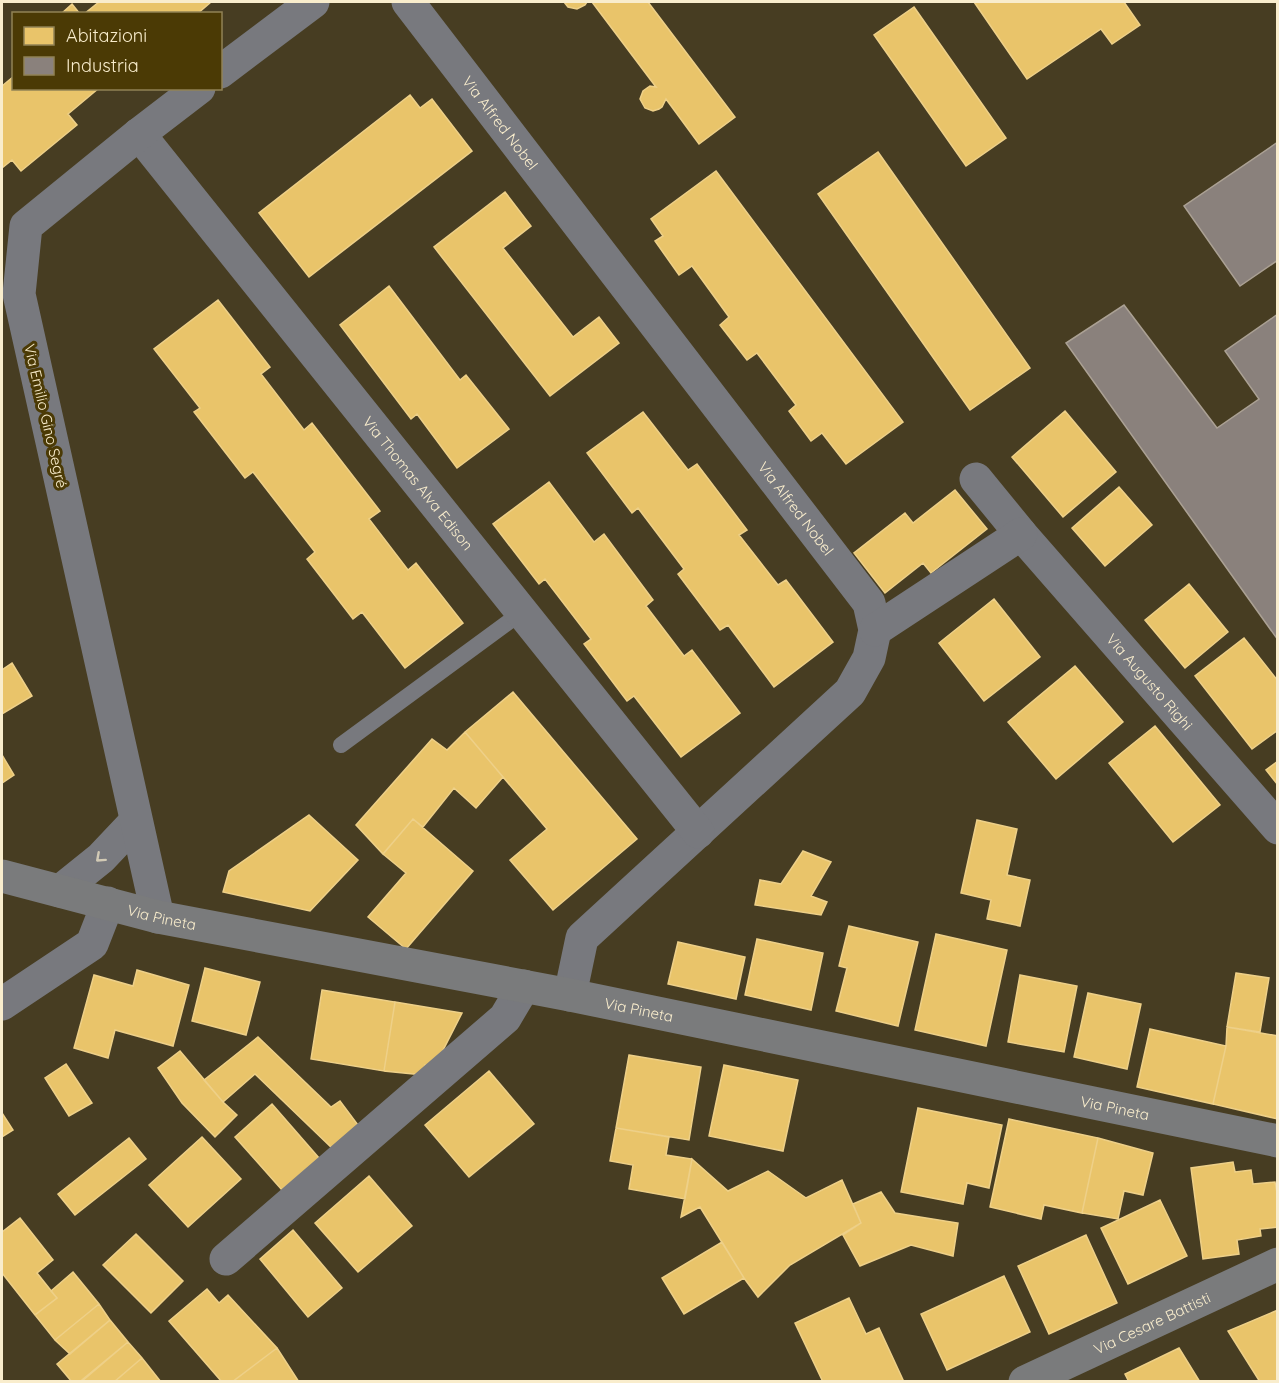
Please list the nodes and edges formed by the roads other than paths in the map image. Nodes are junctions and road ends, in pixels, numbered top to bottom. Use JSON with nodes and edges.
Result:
{"nodes":[{"id":1,"x":313,"y":2,"type":"edge"},
{"id":2,"x":408,"y":2,"type":"edge"},
{"id":3,"x":222,"y":70,"type":"edge"},
{"id":4,"x":196,"y":90,"type":"edge"},
{"id":5,"x":139,"y":134,"type":"junction"},
{"id":6,"x":976,"y":479,"type":"dead end"},
{"id":7,"x":1021,"y":534,"type":"junction"},
{"id":8,"x":522,"y":612,"type":"junction"},
{"id":9,"x":875,"y":630,"type":"junction"},
{"id":10,"x":341,"y":745,"type":"dead end"},
{"id":11,"x":136,"y":821,"type":"junction"},
{"id":12,"x":1278,"y":828,"type":"edge"},
{"id":13,"x":698,"y":832,"type":"junction"},
{"id":14,"x":2,"y":876,"type":"edge"},
{"id":15,"x":60,"y":891,"type":"junction"},
{"id":16,"x":108,"y":903,"type":"junction"},
{"id":17,"x":158,"y":917,"type":"junction"},
{"id":18,"x":524,"y":986,"type":"junction"},
{"id":19,"x":570,"y":995,"type":"junction"},
{"id":20,"x":2,"y":1004,"type":"edge"},
{"id":21,"x":1278,"y":1141,"type":"edge"},
{"id":22,"x":226,"y":1258,"type":"dead end"},
{"id":23,"x":1278,"y":1264,"type":"edge"},
{"id":24,"x":1025,"y":1382,"type":"edge"}],
"edges":[{"from":1,"to":3,"type":"street"},
{"from":2,"to":9,"type":"street","name":"Via Alfred Nobel"},
{"from":4,"to":5,"type":"street","name":"Via Emilio Gino Segré"},
{"from":5,"to":8,"type":"street","name":"Via Thomas Alva Edison"},
{"from":5,"to":11,"type":"street","name":"Via Emilio Gino Segré"},
{"from":6,"to":7,"type":"street","name":"Via Augusto Righi"},
{"from":7,"to":9,"type":"street"},
{"from":7,"to":12,"type":"street","name":"Via Augusto Righi"},
{"from":8,"to":10,"type":"lane"},
{"from":8,"to":13,"type":"street","name":"Via Thomas Alva Edison"},
{"from":9,"to":13,"type":"street","name":"Via Alfred Nobel"},
{"from":11,"to":15,"type":"street","one_way":true},
{"from":11,"to":17,"type":"street","name":"Via Emilio Gino Segré"},
{"from":13,"to":19,"type":"street","name":"Via Alfred Nobel"},
{"from":14,"to":15,"type":"street","name":"Via Pineta"},
{"from":15,"to":16,"type":"street","name":"Via Pineta"},
{"from":16,"to":17,"type":"street","name":"Via Pineta"},
{"from":16,"to":20,"type":"street"},
{"from":17,"to":18,"type":"street","name":"Via Pineta"},
{"from":18,"to":19,"type":"street","name":"Via Pineta"},
{"from":18,"to":22,"type":"street"},
{"from":19,"to":21,"type":"street","name":"Via Pineta"},
{"from":23,"to":24,"type":"street","name":"Via Cesare Battisti"}]}
